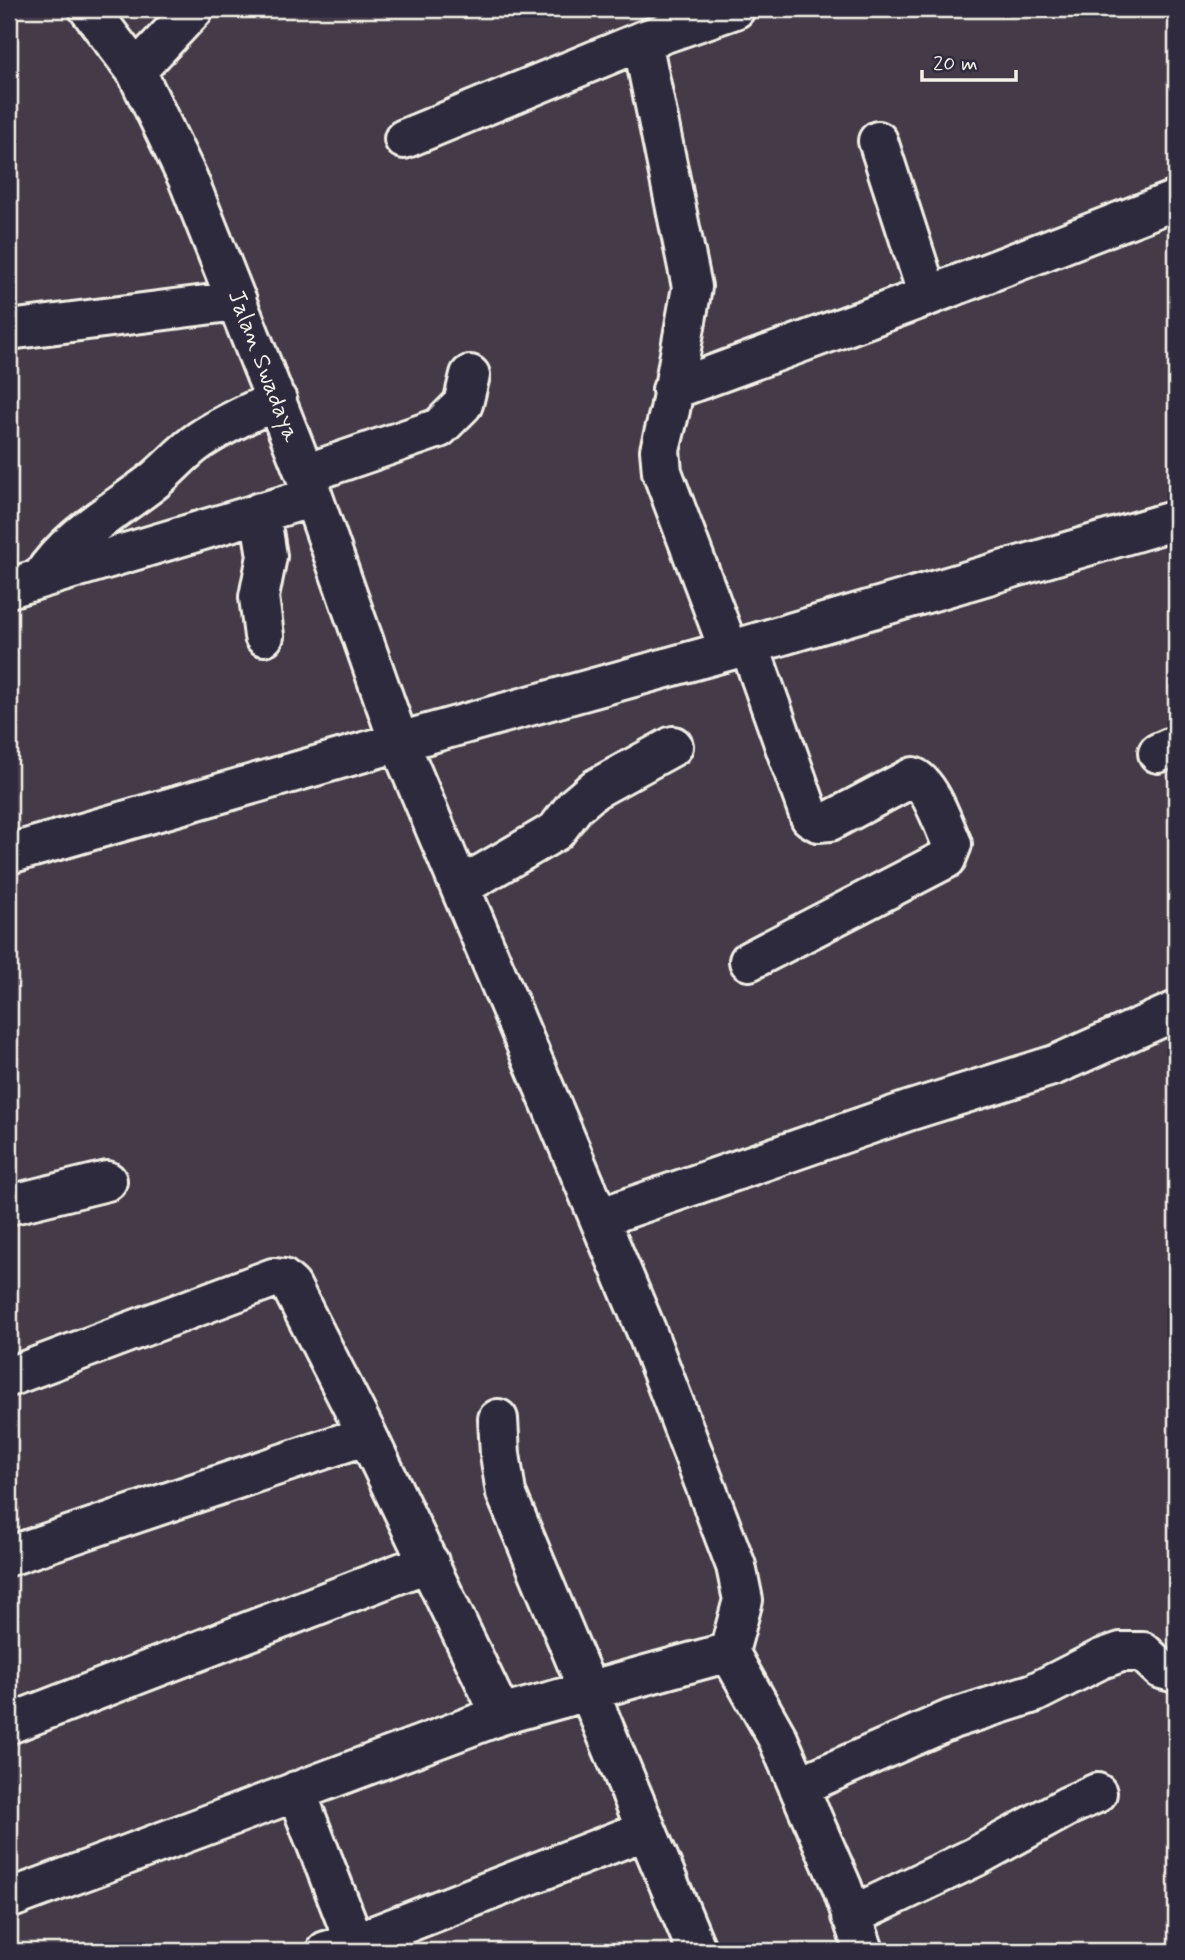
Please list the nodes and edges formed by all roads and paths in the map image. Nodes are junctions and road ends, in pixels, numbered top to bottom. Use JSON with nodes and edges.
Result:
{"nodes":[{"id":1,"x":89,"y":9,"type":"edge"},
{"id":2,"x":194,"y":9,"type":"edge"},
{"id":3,"x":735,"y":9,"type":"edge"},
{"id":4,"x":642,"y":41,"type":"junction"},
{"id":5,"x":135,"y":71,"type":"junction"},
{"id":6,"x":404,"y":139,"type":"dead end"},
{"id":7,"x":878,"y":141,"type":"dead end"},
{"id":8,"x":1176,"y":200,"type":"edge"},
{"id":9,"x":928,"y":296,"type":"junction"},
{"id":10,"x":237,"y":301,"type":"junction"},
{"id":11,"x":9,"y":330,"type":"edge"},
{"id":12,"x":470,"y":375,"type":"dead end"},
{"id":13,"x":672,"y":390,"type":"junction"},
{"id":14,"x":276,"y":400,"type":"junction"},
{"id":15,"x":309,"y":486,"type":"junction"},
{"id":16,"x":260,"y":512,"type":"junction"},
{"id":17,"x":1176,"y":520,"type":"edge"},
{"id":18,"x":25,"y":583,"type":"edge"},
{"id":19,"x":264,"y":636,"type":"dead end"},
{"id":20,"x":739,"y":647,"type":"junction"},
{"id":21,"x":399,"y":742,"type":"junction"},
{"id":22,"x":673,"y":746,"type":"dead end"},
{"id":23,"x":9,"y":854,"type":"edge"},
{"id":24,"x":460,"y":887,"type":"junction"},
{"id":25,"x":749,"y":961,"type":"dead end"},
{"id":26,"x":1176,"y":1011,"type":"edge"},
{"id":27,"x":107,"y":1181,"type":"dead end"},
{"id":28,"x":9,"y":1205,"type":"edge"},
{"id":29,"x":599,"y":1218,"type":"junction"},
{"id":30,"x":9,"y":1377,"type":"edge"},
{"id":31,"x":498,"y":1419,"type":"dead end"},
{"id":32,"x":367,"y":1435,"type":"junction"},
{"id":33,"x":9,"y":1556,"type":"edge"},
{"id":34,"x":429,"y":1562,"type":"junction"},
{"id":35,"x":729,"y":1652,"type":"junction"},
{"id":36,"x":1176,"y":1672,"type":"edge"},
{"id":37,"x":588,"y":1691,"type":"junction"},
{"id":38,"x":500,"y":1715,"type":"junction"},
{"id":39,"x":9,"y":1724,"type":"edge"},
{"id":40,"x":799,"y":1786,"type":"junction"},
{"id":41,"x":296,"y":1791,"type":"junction"},
{"id":42,"x":1097,"y":1793,"type":"dead end"},
{"id":43,"x":646,"y":1830,"type":"junction"},
{"id":44,"x":9,"y":1899,"type":"edge"},
{"id":45,"x":851,"y":1916,"type":"junction"},
{"id":46,"x":346,"y":1948,"type":"edge"},
{"id":47,"x":697,"y":1951,"type":"edge"},
{"id":48,"x":864,"y":1951,"type":"edge"}],
"edges":[{"from":1,"to":5,"type":"street","name":"Jalan Swadaya"},
{"from":2,"to":5,"type":"street"},
{"from":3,"to":4,"type":"street"},
{"from":4,"to":6,"type":"street"},
{"from":4,"to":13,"type":"street"},
{"from":5,"to":10,"type":"street","name":"Jalan Swadaya"},
{"from":7,"to":9,"type":"street"},
{"from":8,"to":9,"type":"street"},
{"from":9,"to":13,"type":"street"},
{"from":10,"to":11,"type":"street"},
{"from":10,"to":14,"type":"street","name":"Jalan Swadaya"},
{"from":12,"to":15,"type":"street"},
{"from":13,"to":20,"type":"street"},
{"from":14,"to":15,"type":"street","name":"Jalan Swadaya"},
{"from":14,"to":18,"type":"street"},
{"from":15,"to":16,"type":"street"},
{"from":15,"to":21,"type":"street","name":"Jalan Swadaya"},
{"from":16,"to":18,"type":"street"},
{"from":16,"to":19,"type":"street"},
{"from":17,"to":20,"type":"street"},
{"from":20,"to":21,"type":"street"},
{"from":20,"to":25,"type":"street"},
{"from":21,"to":23,"type":"street"},
{"from":21,"to":24,"type":"street","name":"Jalan Swadaya"},
{"from":22,"to":24,"type":"street"},
{"from":24,"to":29,"type":"street","name":"Jalan Swadaya"},
{"from":26,"to":29,"type":"street"},
{"from":27,"to":28,"type":"street"},
{"from":29,"to":35,"type":"street","name":"Jalan Swadaya"},
{"from":30,"to":32,"type":"street"},
{"from":31,"to":37,"type":"street"},
{"from":32,"to":33,"type":"street"},
{"from":32,"to":34,"type":"street"},
{"from":34,"to":38,"type":"street"},
{"from":34,"to":39,"type":"street"},
{"from":35,"to":37,"type":"street"},
{"from":35,"to":40,"type":"street"},
{"from":36,"to":40,"type":"street"},
{"from":37,"to":38,"type":"street"},
{"from":37,"to":43,"type":"street"},
{"from":38,"to":41,"type":"street"},
{"from":40,"to":45,"type":"street"},
{"from":41,"to":44,"type":"street"},
{"from":41,"to":46,"type":"street"},
{"from":42,"to":45,"type":"street"},
{"from":43,"to":46,"type":"street"},
{"from":43,"to":47,"type":"street"},
{"from":45,"to":48,"type":"street"}]}
